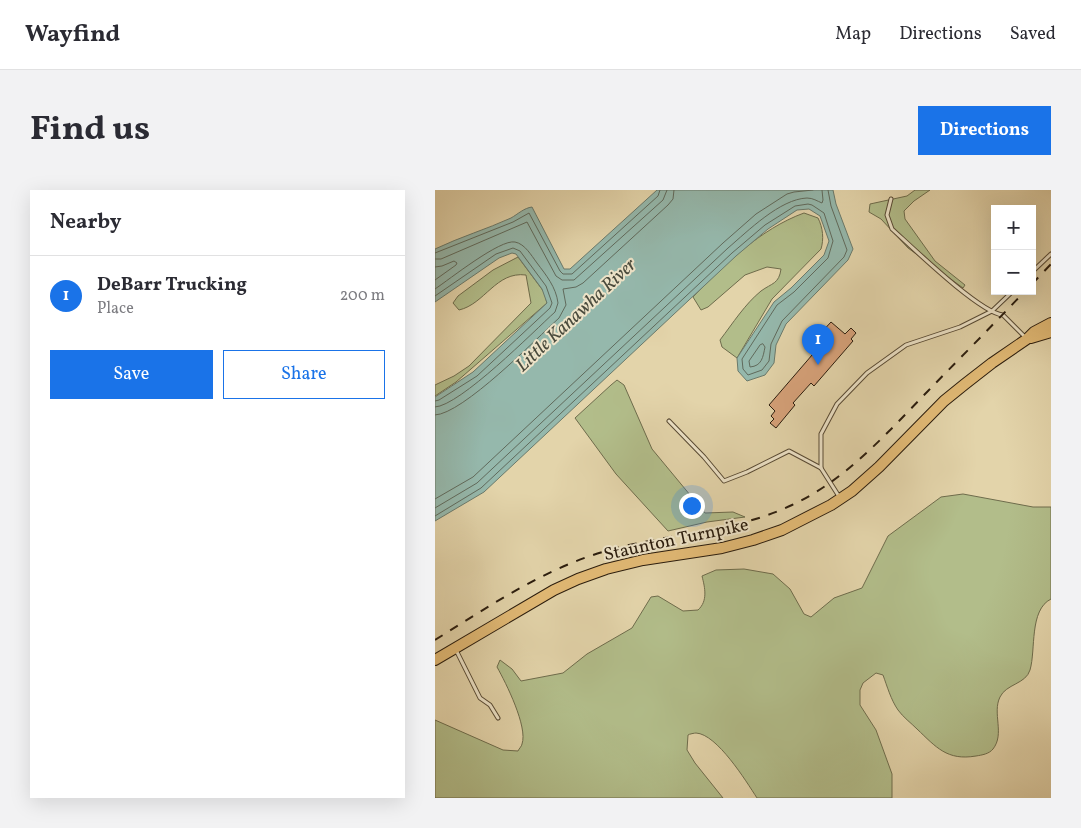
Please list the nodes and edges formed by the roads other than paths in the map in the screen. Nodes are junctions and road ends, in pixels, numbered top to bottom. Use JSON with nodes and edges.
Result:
{"nodes":[{"id":1,"x":891,"y":200,"type":"dead end"},
{"id":2,"x":1051,"y":254,"type":"edge"},
{"id":3,"x":1036,"y":268,"type":"edge"},
{"id":4,"x":1009,"y":295,"type":"edge"},
{"id":5,"x":992,"y":311,"type":"junction"},
{"id":6,"x":1051,"y":323,"type":"edge"},
{"id":7,"x":1051,"y":332,"type":"edge"},
{"id":8,"x":1027,"y":339,"type":"junction"},
{"id":9,"x":669,"y":420,"type":"dead end"},
{"id":10,"x":821,"y":468,"type":"junction"},
{"id":11,"x":841,"y":498,"type":"junction"},
{"id":12,"x":455,"y":648,"type":"junction"},
{"id":13,"x":435,"y":660,"type":"edge"},
{"id":14,"x":498,"y":718,"type":"dead end"}],
"edges":[{"from":1,"to":5,"type":"lane"},
{"from":2,"to":3,"type":"lane"},
{"from":4,"to":5,"type":"lane"},
{"from":5,"to":8,"type":"lane"},
{"from":5,"to":10,"type":"lane"},
{"from":6,"to":8,"type":"main road","name":"Staunton Turnpike"},
{"from":7,"to":8,"type":"main road"},
{"from":8,"to":11,"type":"main road","name":"Staunton Turnpike"},
{"from":9,"to":10,"type":"lane"},
{"from":10,"to":11,"type":"lane"},
{"from":11,"to":12,"type":"main road","name":"Staunton Turnpike"},
{"from":12,"to":13,"type":"main road","name":"Staunton Turnpike"},
{"from":12,"to":14,"type":"lane"}]}
